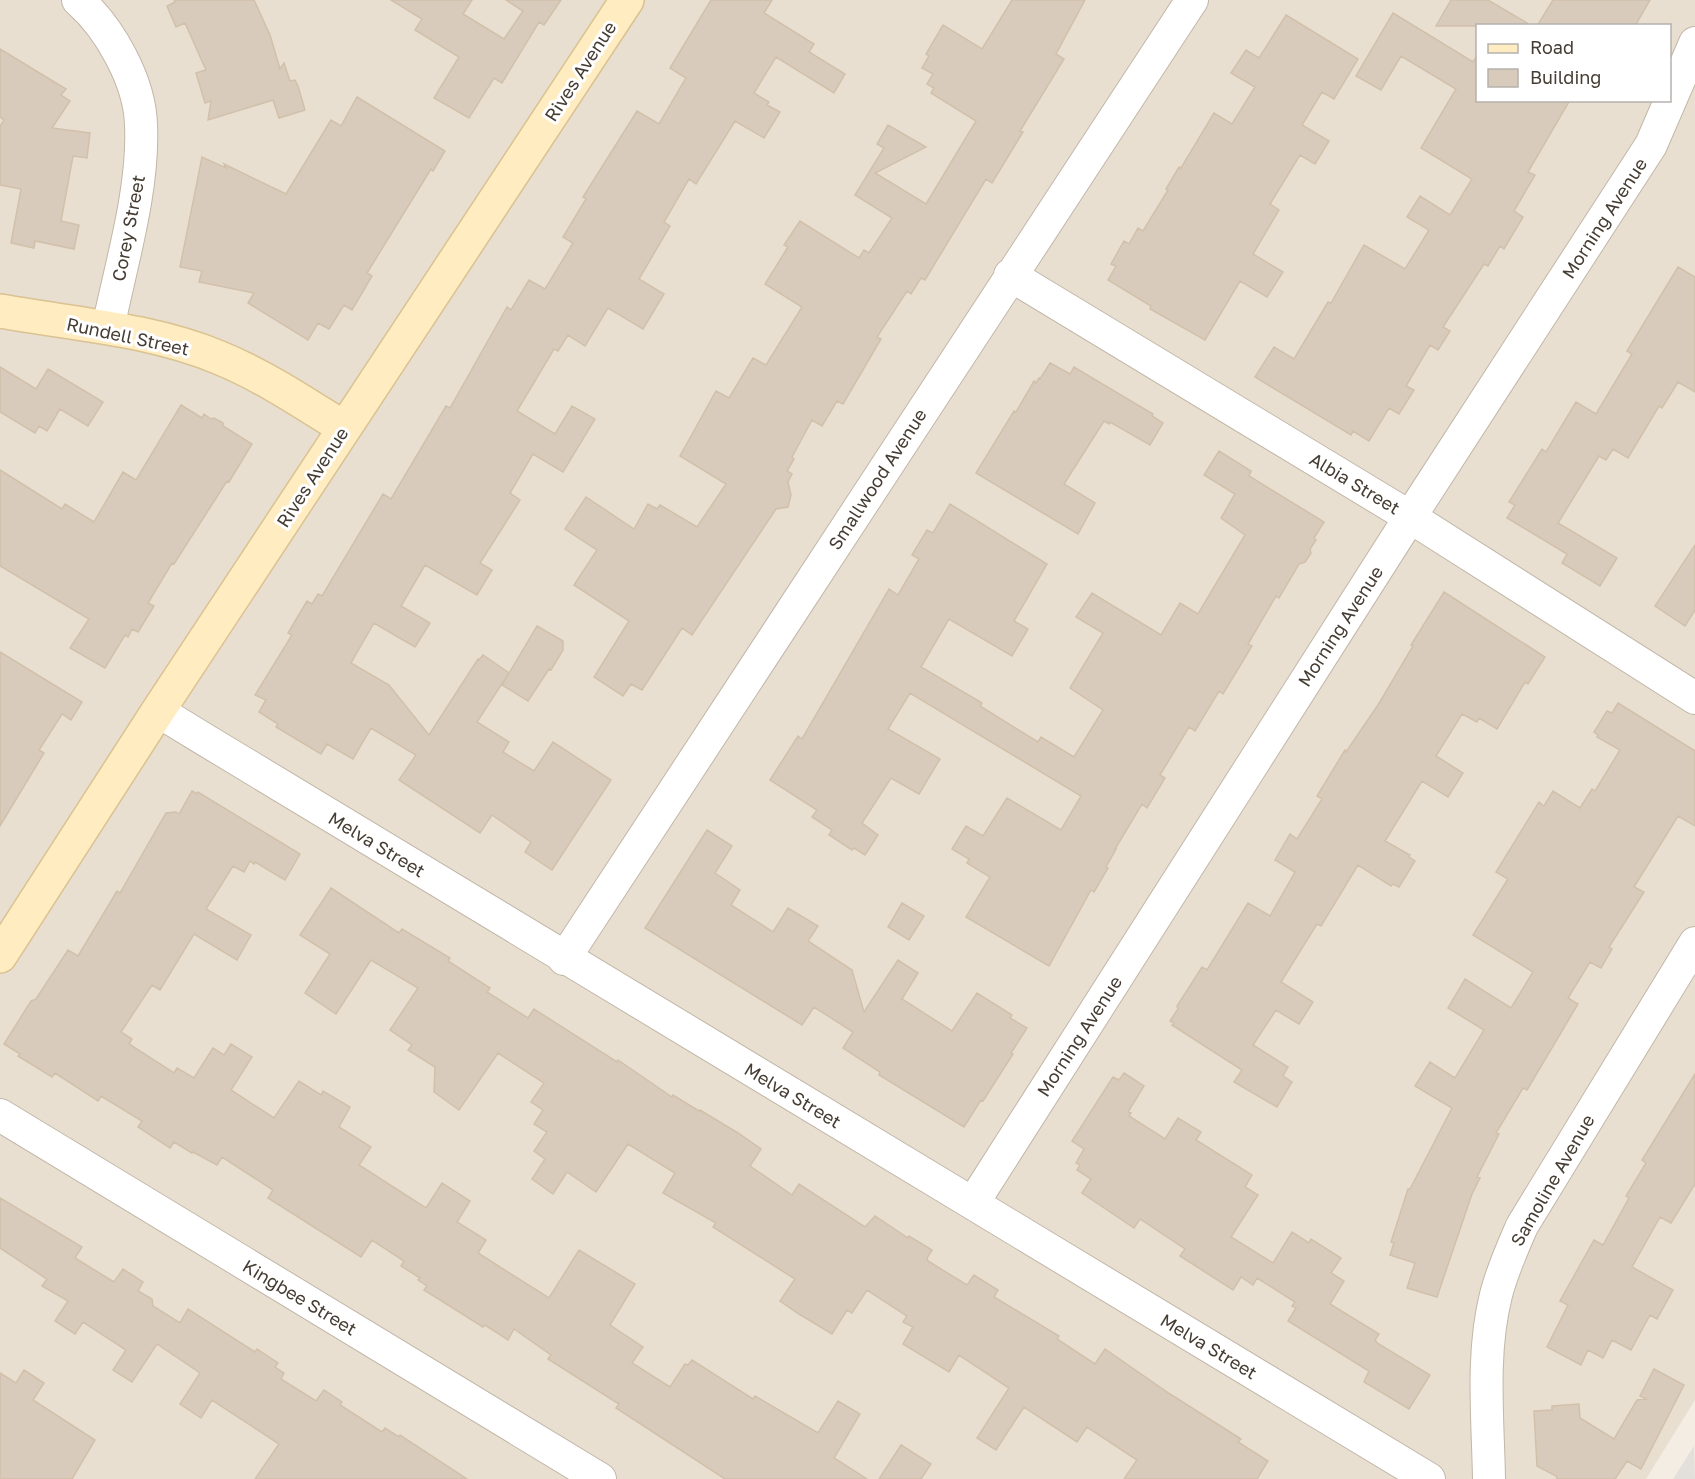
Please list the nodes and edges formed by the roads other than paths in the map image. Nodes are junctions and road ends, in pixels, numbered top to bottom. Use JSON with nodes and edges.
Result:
{"nodes":[{"id":1,"x":78,"y":0,"type":"edge"},
{"id":2,"x":627,"y":0,"type":"edge"},
{"id":3,"x":1192,"y":0,"type":"edge"},
{"id":4,"x":1695,"y":43,"type":"edge"},
{"id":5,"x":1671,"y":99,"type":"edge"},
{"id":6,"x":1670,"y":102,"type":"edge"},
{"id":7,"x":1010,"y":275,"type":"junction"},
{"id":8,"x":0,"y":311,"type":"edge"},
{"id":9,"x":108,"y":328,"type":"junction"},
{"id":10,"x":344,"y":428,"type":"junction"},
{"id":11,"x":1410,"y":517,"type":"junction"},
{"id":12,"x":1695,"y":698,"type":"edge"},
{"id":13,"x":158,"y":711,"type":"junction"},
{"id":14,"x":1695,"y":943,"type":"edge"},
{"id":15,"x":0,"y":956,"type":"edge"},
{"id":16,"x":564,"y":959,"type":"junction"},
{"id":17,"x":0,"y":1115,"type":"edge"},
{"id":18,"x":973,"y":1203,"type":"junction"},
{"id":19,"x":600,"y":1479,"type":"edge"},
{"id":20,"x":1429,"y":1479,"type":"edge"},
{"id":21,"x":1490,"y":1479,"type":"edge"}],
"edges":[{"from":1,"to":9,"type":"street","name":"Corey Street"},
{"from":2,"to":10,"type":"street","name":"Rives Avenue"},
{"from":3,"to":7,"type":"street","name":"Smallwood Avenue"},
{"from":4,"to":5,"type":"street","name":"Morning Avenue"},
{"from":6,"to":11,"type":"street","name":"Morning Avenue"},
{"from":7,"to":11,"type":"street","name":"Albia Street"},
{"from":7,"to":16,"type":"street","name":"Smallwood Avenue"},
{"from":8,"to":9,"type":"street","name":"Rundell Street"},
{"from":9,"to":10,"type":"street","name":"Rundell Street"},
{"from":10,"to":13,"type":"street","name":"Rives Avenue"},
{"from":11,"to":12,"type":"street","name":"Albia Street"},
{"from":11,"to":18,"type":"street","name":"Morning Avenue"},
{"from":13,"to":15,"type":"street","name":"Rives Avenue"},
{"from":13,"to":16,"type":"street","name":"Melva Street"},
{"from":14,"to":21,"type":"street","name":"Samoline Avenue"},
{"from":16,"to":18,"type":"street","name":"Melva Street"},
{"from":17,"to":19,"type":"street","name":"Kingbee Street"},
{"from":18,"to":20,"type":"street","name":"Melva Street"}]}
